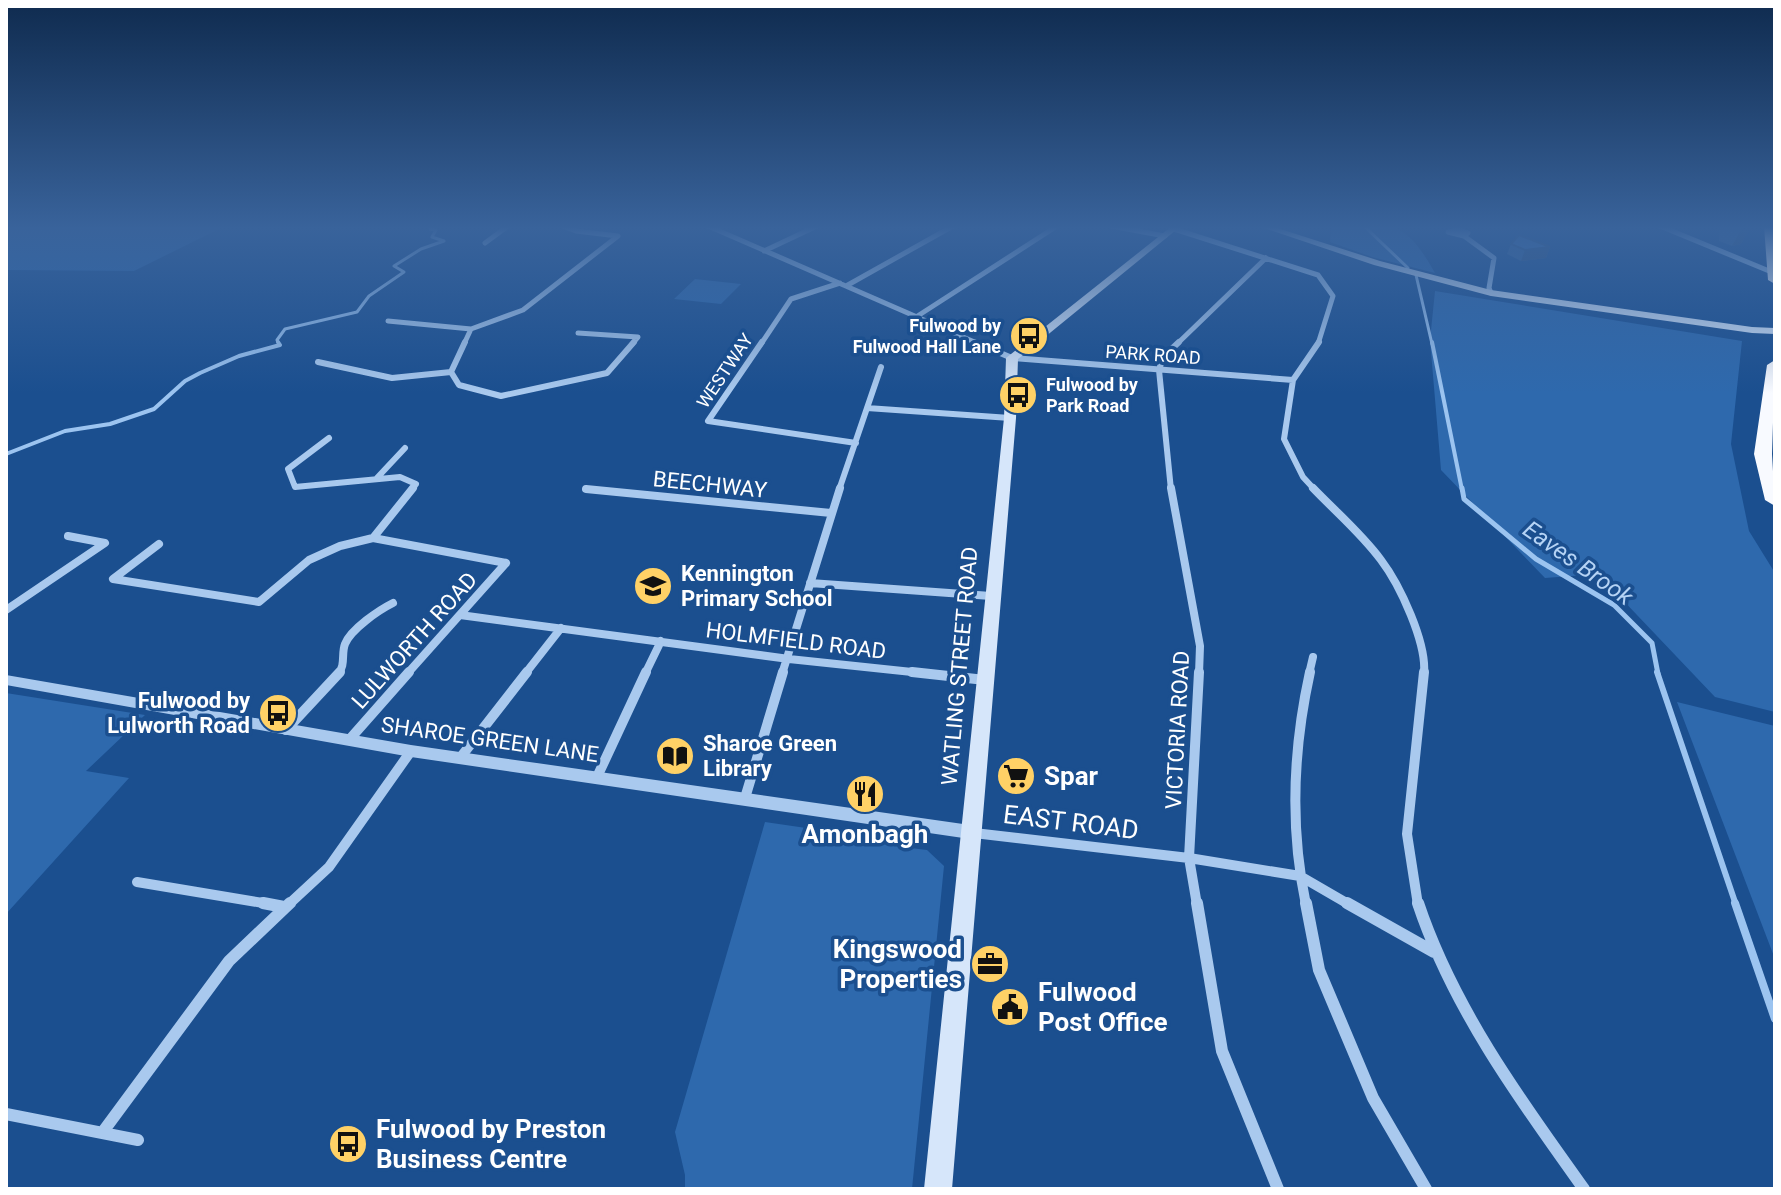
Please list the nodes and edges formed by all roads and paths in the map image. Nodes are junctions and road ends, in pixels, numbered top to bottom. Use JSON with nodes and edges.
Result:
{"nodes":[{"id":1,"x":559,"y":282,"type":"edge"},
{"id":2,"x":835,"y":282,"type":"edge"},
{"id":3,"x":849,"y":282,"type":"edge"},
{"id":4,"x":971,"y":282,"type":"edge"},
{"id":5,"x":1107,"y":282,"type":"edge"},
{"id":6,"x":1241,"y":282,"type":"edge"},
{"id":7,"x":1323,"y":282,"type":"edge"},
{"id":8,"x":1453,"y":282,"type":"edge"},
{"id":9,"x":1491,"y":282,"type":"edge"},
{"id":10,"x":843,"y":285,"type":"junction"},
{"id":11,"x":1490,"y":291,"type":"junction"},
{"id":12,"x":916,"y":317,"type":"junction"},
{"id":13,"x":388,"y":321,"type":"dead end"},
{"id":14,"x":471,"y":329,"type":"junction"},
{"id":15,"x":1775,"y":330,"type":"edge"},
{"id":16,"x":578,"y":333,"type":"dead end"},
{"id":17,"x":1012,"y":358,"type":"junction"},
{"id":18,"x":318,"y":362,"type":"dead end"},
{"id":19,"x":1775,"y":365,"type":"edge"},
{"id":20,"x":881,"y":367,"type":"dead end"},
{"id":21,"x":1159,"y":370,"type":"junction"},
{"id":22,"x":451,"y":372,"type":"junction"},
{"id":23,"x":1293,"y":380,"type":"junction"},
{"id":24,"x":867,"y":408,"type":"junction"},
{"id":25,"x":1010,"y":418,"type":"junction"},
{"id":26,"x":329,"y":438,"type":"dead end"},
{"id":27,"x":856,"y":443,"type":"junction"},
{"id":28,"x":405,"y":448,"type":"dead end"},
{"id":29,"x":376,"y":479,"type":"junction"},
{"id":30,"x":586,"y":489,"type":"dead end"},
{"id":31,"x":1775,"y":500,"type":"edge"},
{"id":32,"x":831,"y":513,"type":"junction"},
{"id":33,"x":68,"y":536,"type":"dead end"},
{"id":34,"x":373,"y":538,"type":"junction"},
{"id":35,"x":159,"y":544,"type":"dead end"},
{"id":36,"x":810,"y":583,"type":"junction"},
{"id":37,"x":991,"y":596,"type":"junction"},
{"id":38,"x":393,"y":603,"type":"dead end"},
{"id":39,"x":6,"y":610,"type":"edge"},
{"id":40,"x":460,"y":615,"type":"junction"},
{"id":41,"x":561,"y":628,"type":"junction"},
{"id":42,"x":661,"y":641,"type":"junction"},
{"id":43,"x":1313,"y":657,"type":"dead end"},
{"id":44,"x":789,"y":659,"type":"junction"},
{"id":45,"x":6,"y":680,"type":"edge"},
{"id":46,"x":985,"y":680,"type":"junction"},
{"id":47,"x":286,"y":730,"type":"junction"},
{"id":48,"x":349,"y":740,"type":"junction"},
{"id":49,"x":411,"y":751,"type":"junction"},
{"id":50,"x":460,"y":758,"type":"junction"},
{"id":51,"x":597,"y":777,"type":"junction"},
{"id":52,"x":745,"y":798,"type":"junction"},
{"id":53,"x":970,"y":832,"type":"junction"},
{"id":54,"x":1189,"y":858,"type":"junction"},
{"id":55,"x":1300,"y":876,"type":"junction"},
{"id":56,"x":137,"y":882,"type":"dead end"},
{"id":57,"x":284,"y":907,"type":"junction"},
{"id":58,"x":1434,"y":952,"type":"junction"},
{"id":59,"x":6,"y":1114,"type":"edge"},
{"id":60,"x":102,"y":1133,"type":"junction"},
{"id":61,"x":138,"y":1140,"type":"dead end"},
{"id":62,"x":938,"y":1189,"type":"edge"},
{"id":63,"x":1278,"y":1189,"type":"edge"},
{"id":64,"x":1426,"y":1189,"type":"edge"},
{"id":65,"x":1584,"y":1189,"type":"edge"}],
"edges":[{"from":1,"to":14,"type":"street"},
{"from":2,"to":10,"type":"street","name":"PARK ROAD"},
{"from":3,"to":10,"type":"street","name":"WESTWAY"},
{"from":4,"to":12,"type":"street"},
{"from":5,"to":17,"type":"main road"},
{"from":6,"to":21,"type":"street"},
{"from":7,"to":23,"type":"street"},
{"from":8,"to":11,"type":"main road"},
{"from":9,"to":11,"type":"street"},
{"from":10,"to":12,"type":"street","name":"PARK ROAD"},
{"from":10,"to":27,"type":"street","name":"WESTWAY"},
{"from":11,"to":15,"type":"main road"},
{"from":12,"to":17,"type":"street","name":"PARK ROAD"},
{"from":13,"to":14,"type":"street"},
{"from":14,"to":22,"type":"street"},
{"from":16,"to":22,"type":"street"},
{"from":17,"to":21,"type":"street","name":"PARK ROAD"},
{"from":17,"to":25,"type":"main road","name":"WATLING STREET ROAD"},
{"from":18,"to":22,"type":"street"},
{"from":19,"to":31,"type":"highway"},
{"from":20,"to":24,"type":"street"},
{"from":21,"to":23,"type":"street","name":"PARK ROAD"},
{"from":21,"to":54,"type":"street","name":"VICTORIA ROAD"},
{"from":23,"to":58,"type":"street"},
{"from":24,"to":25,"type":"street"},
{"from":24,"to":27,"type":"street"},
{"from":25,"to":37,"type":"main road","name":"WATLING STREET ROAD"},
{"from":26,"to":29,"type":"street"},
{"from":27,"to":32,"type":"street"},
{"from":28,"to":29,"type":"street"},
{"from":29,"to":34,"type":"street"},
{"from":30,"to":32,"type":"street","name":"BEECHWAY"},
{"from":32,"to":36,"type":"street"},
{"from":33,"to":39,"type":"street"},
{"from":34,"to":35,"type":"street"},
{"from":34,"to":40,"type":"street","name":"LULWORTH ROAD"},
{"from":36,"to":37,"type":"street"},
{"from":36,"to":44,"type":"street"},
{"from":37,"to":46,"type":"main road","name":"WATLING STREET ROAD"},
{"from":38,"to":47,"type":"street"},
{"from":40,"to":41,"type":"street","name":"HOLMFIELD ROAD"},
{"from":40,"to":48,"type":"street","name":"LULWORTH ROAD"},
{"from":41,"to":42,"type":"street","name":"HOLMFIELD ROAD"},
{"from":41,"to":50,"type":"street"},
{"from":42,"to":44,"type":"street","name":"HOLMFIELD ROAD"},
{"from":42,"to":51,"type":"street"},
{"from":43,"to":55,"type":"street"},
{"from":44,"to":46,"type":"street","name":"HOLMFIELD ROAD"},
{"from":44,"to":52,"type":"street"},
{"from":45,"to":47,"type":"street","name":"SHAROE GREEN LANE"},
{"from":46,"to":53,"type":"main road","name":"WATLING STREET ROAD"},
{"from":47,"to":48,"type":"street","name":"SHAROE GREEN LANE"},
{"from":48,"to":49,"type":"street","name":"SHAROE GREEN LANE"},
{"from":49,"to":50,"type":"street","name":"SHAROE GREEN LANE"},
{"from":49,"to":57,"type":"street"},
{"from":50,"to":51,"type":"street","name":"SHAROE GREEN LANE"},
{"from":51,"to":52,"type":"street","name":"SHAROE GREEN LANE"},
{"from":52,"to":53,"type":"street","name":"SHAROE GREEN LANE"},
{"from":53,"to":54,"type":"street","name":"EAST ROAD"},
{"from":53,"to":62,"type":"main road","name":"WATLING STREET ROAD"},
{"from":54,"to":55,"type":"street","name":"EAST ROAD"},
{"from":54,"to":63,"type":"street","name":"VICTORIA ROAD"},
{"from":55,"to":58,"type":"street","name":"EAST ROAD"},
{"from":55,"to":64,"type":"street"},
{"from":56,"to":57,"type":"street"},
{"from":57,"to":60,"type":"street"},
{"from":58,"to":65,"type":"street"},
{"from":59,"to":60,"type":"street"},
{"from":60,"to":61,"type":"street"}]}
